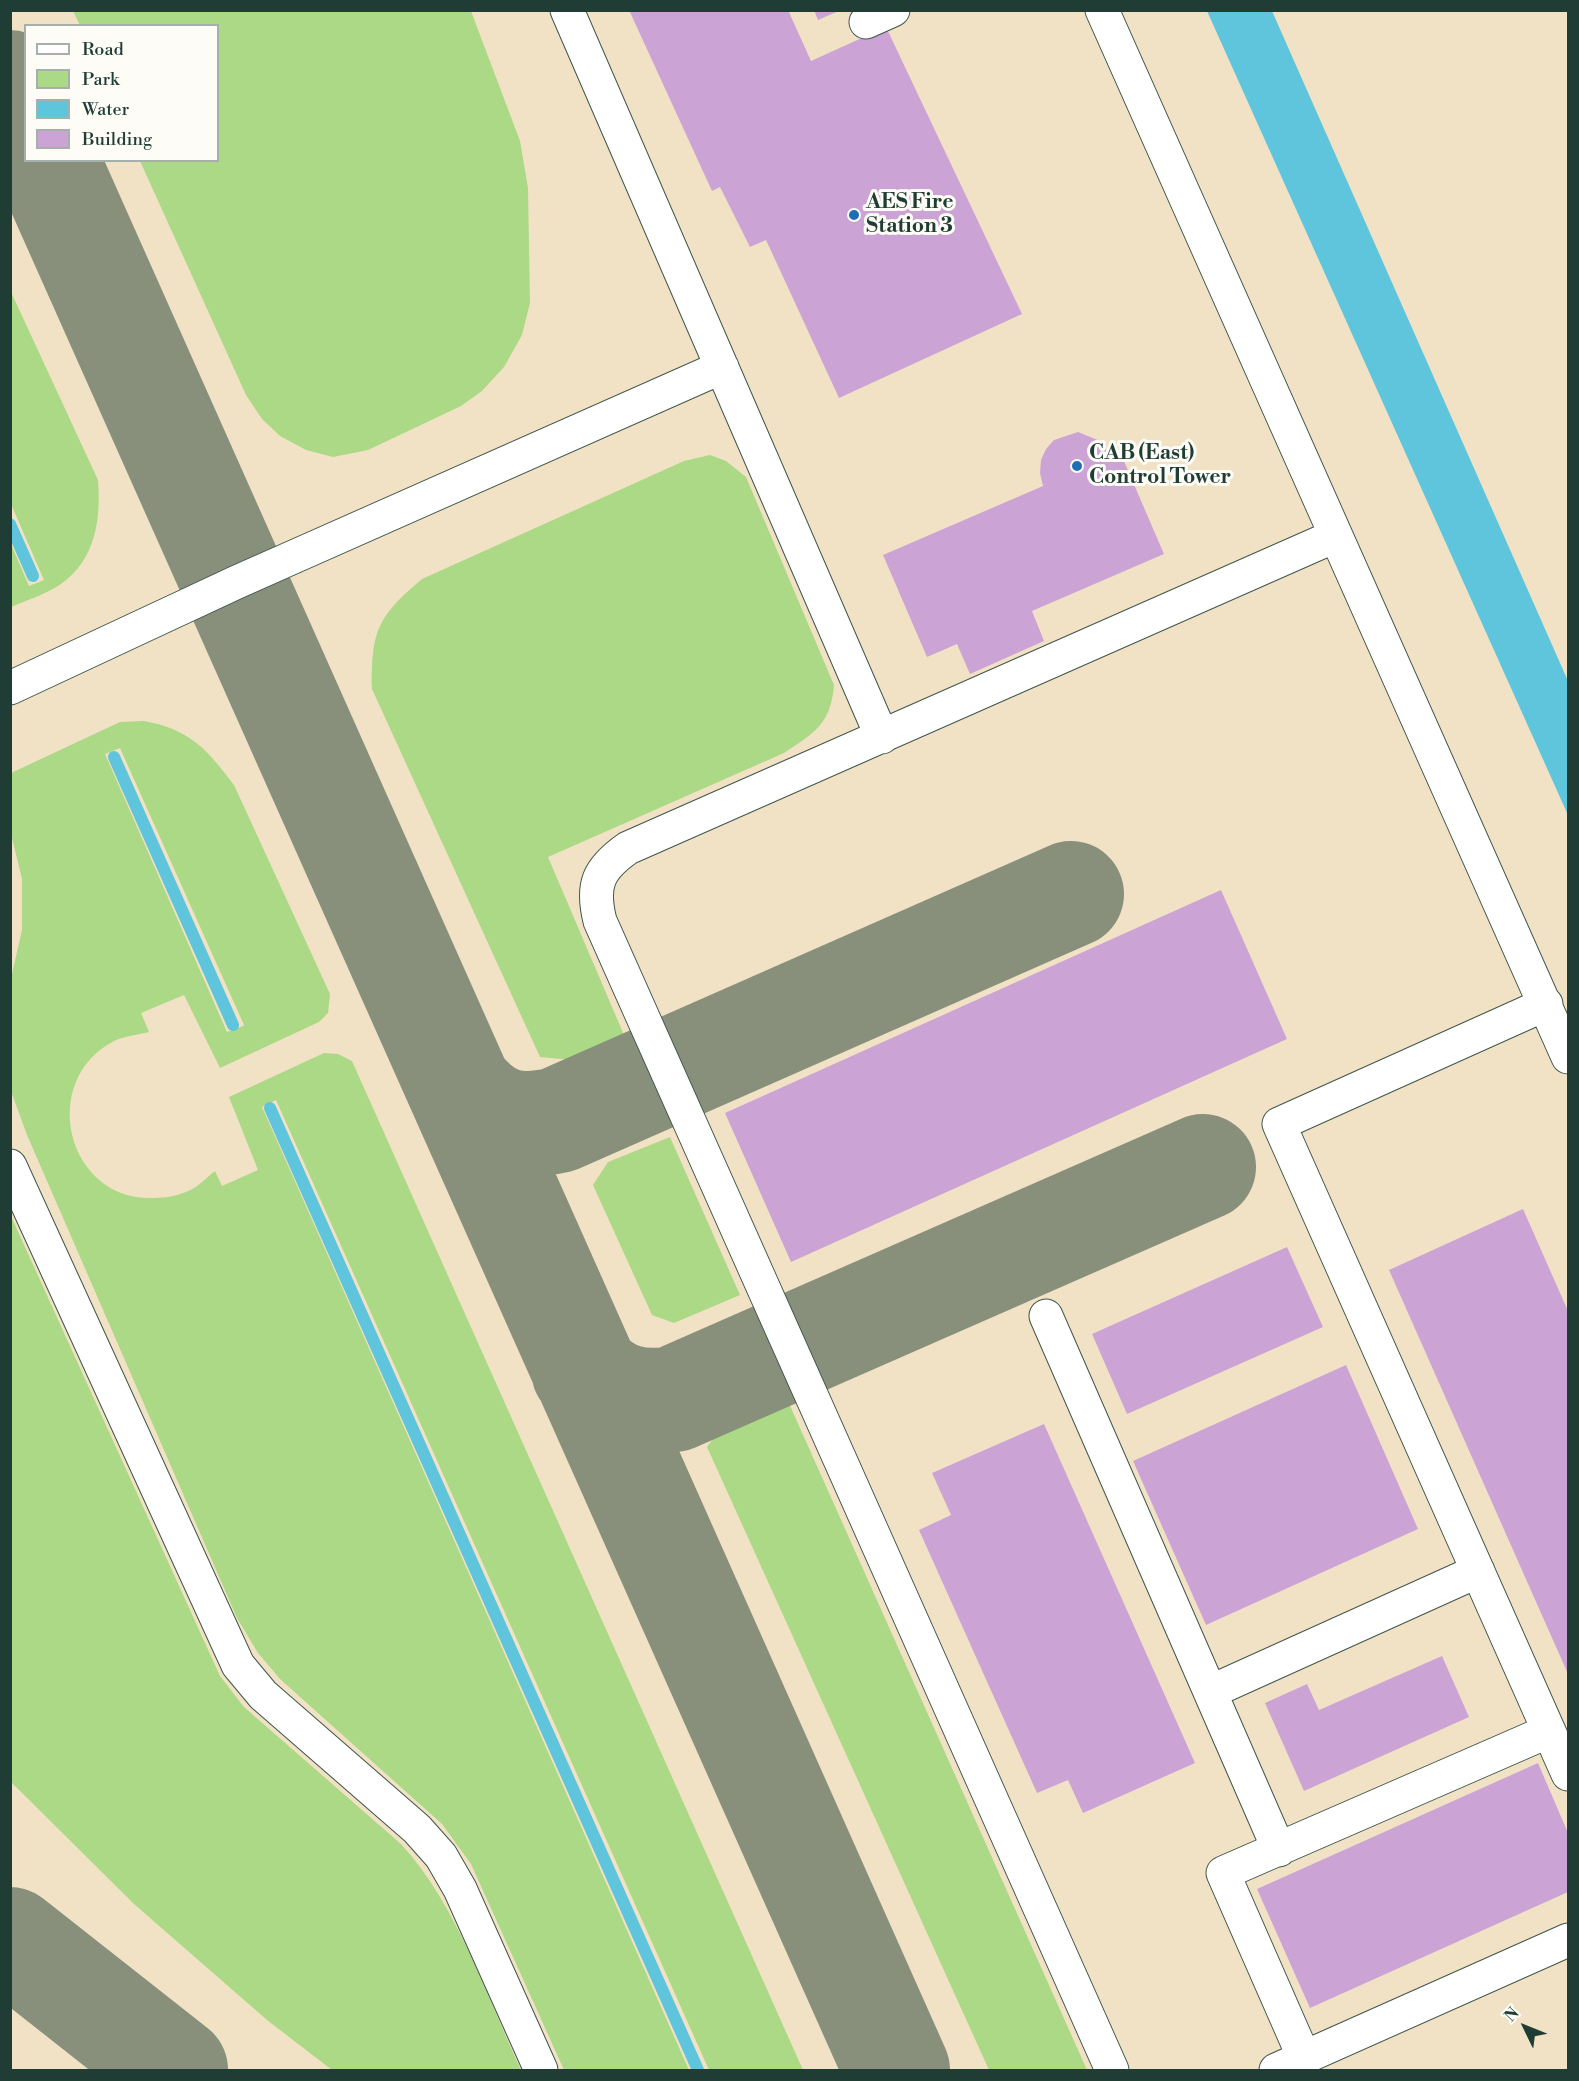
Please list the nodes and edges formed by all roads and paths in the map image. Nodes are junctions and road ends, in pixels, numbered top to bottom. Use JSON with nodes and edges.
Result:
{"nodes":[{"id":1,"x":567,"y":10,"type":"edge"},
{"id":2,"x":1102,"y":10,"type":"edge"},
{"id":3,"x":722,"y":367,"type":"junction"},
{"id":4,"x":1335,"y":536,"type":"junction"},
{"id":5,"x":10,"y":688,"type":"edge"},
{"id":6,"x":882,"y":738,"type":"junction"},
{"id":7,"x":1546,"y":1004,"type":"junction"},
{"id":8,"x":1569,"y":1057,"type":"edge"},
{"id":9,"x":10,"y":1166,"type":"edge"},
{"id":10,"x":1046,"y":1316,"type":"dead end"},
{"id":11,"x":1478,"y":1571,"type":"junction"},
{"id":12,"x":1210,"y":1692,"type":"junction"},
{"id":13,"x":1549,"y":1731,"type":"junction"},
{"id":14,"x":1569,"y":1774,"type":"edge"},
{"id":15,"x":1279,"y":1850,"type":"junction"},
{"id":16,"x":1569,"y":1940,"type":"edge"},
{"id":17,"x":1302,"y":2053,"type":"dead end"},
{"id":18,"x":541,"y":2070,"type":"edge"},
{"id":19,"x":1112,"y":2070,"type":"edge"},
{"id":20,"x":1276,"y":2070,"type":"edge"}],
"edges":[{"from":1,"to":3,"type":"lane"},
{"from":2,"to":4,"type":"lane"},
{"from":3,"to":5,"type":"lane"},
{"from":3,"to":6,"type":"lane"},
{"from":4,"to":6,"type":"lane"},
{"from":4,"to":7,"type":"lane"},
{"from":6,"to":19,"type":"lane"},
{"from":7,"to":8,"type":"lane"},
{"from":7,"to":11,"type":"lane"},
{"from":9,"to":18,"type":"lane"},
{"from":10,"to":12,"type":"lane"},
{"from":11,"to":12,"type":"lane"},
{"from":11,"to":13,"type":"lane"},
{"from":12,"to":15,"type":"lane"},
{"from":13,"to":14,"type":"lane"},
{"from":13,"to":15,"type":"lane"},
{"from":15,"to":17,"type":"lane"},
{"from":16,"to":20,"type":"lane"}]}
